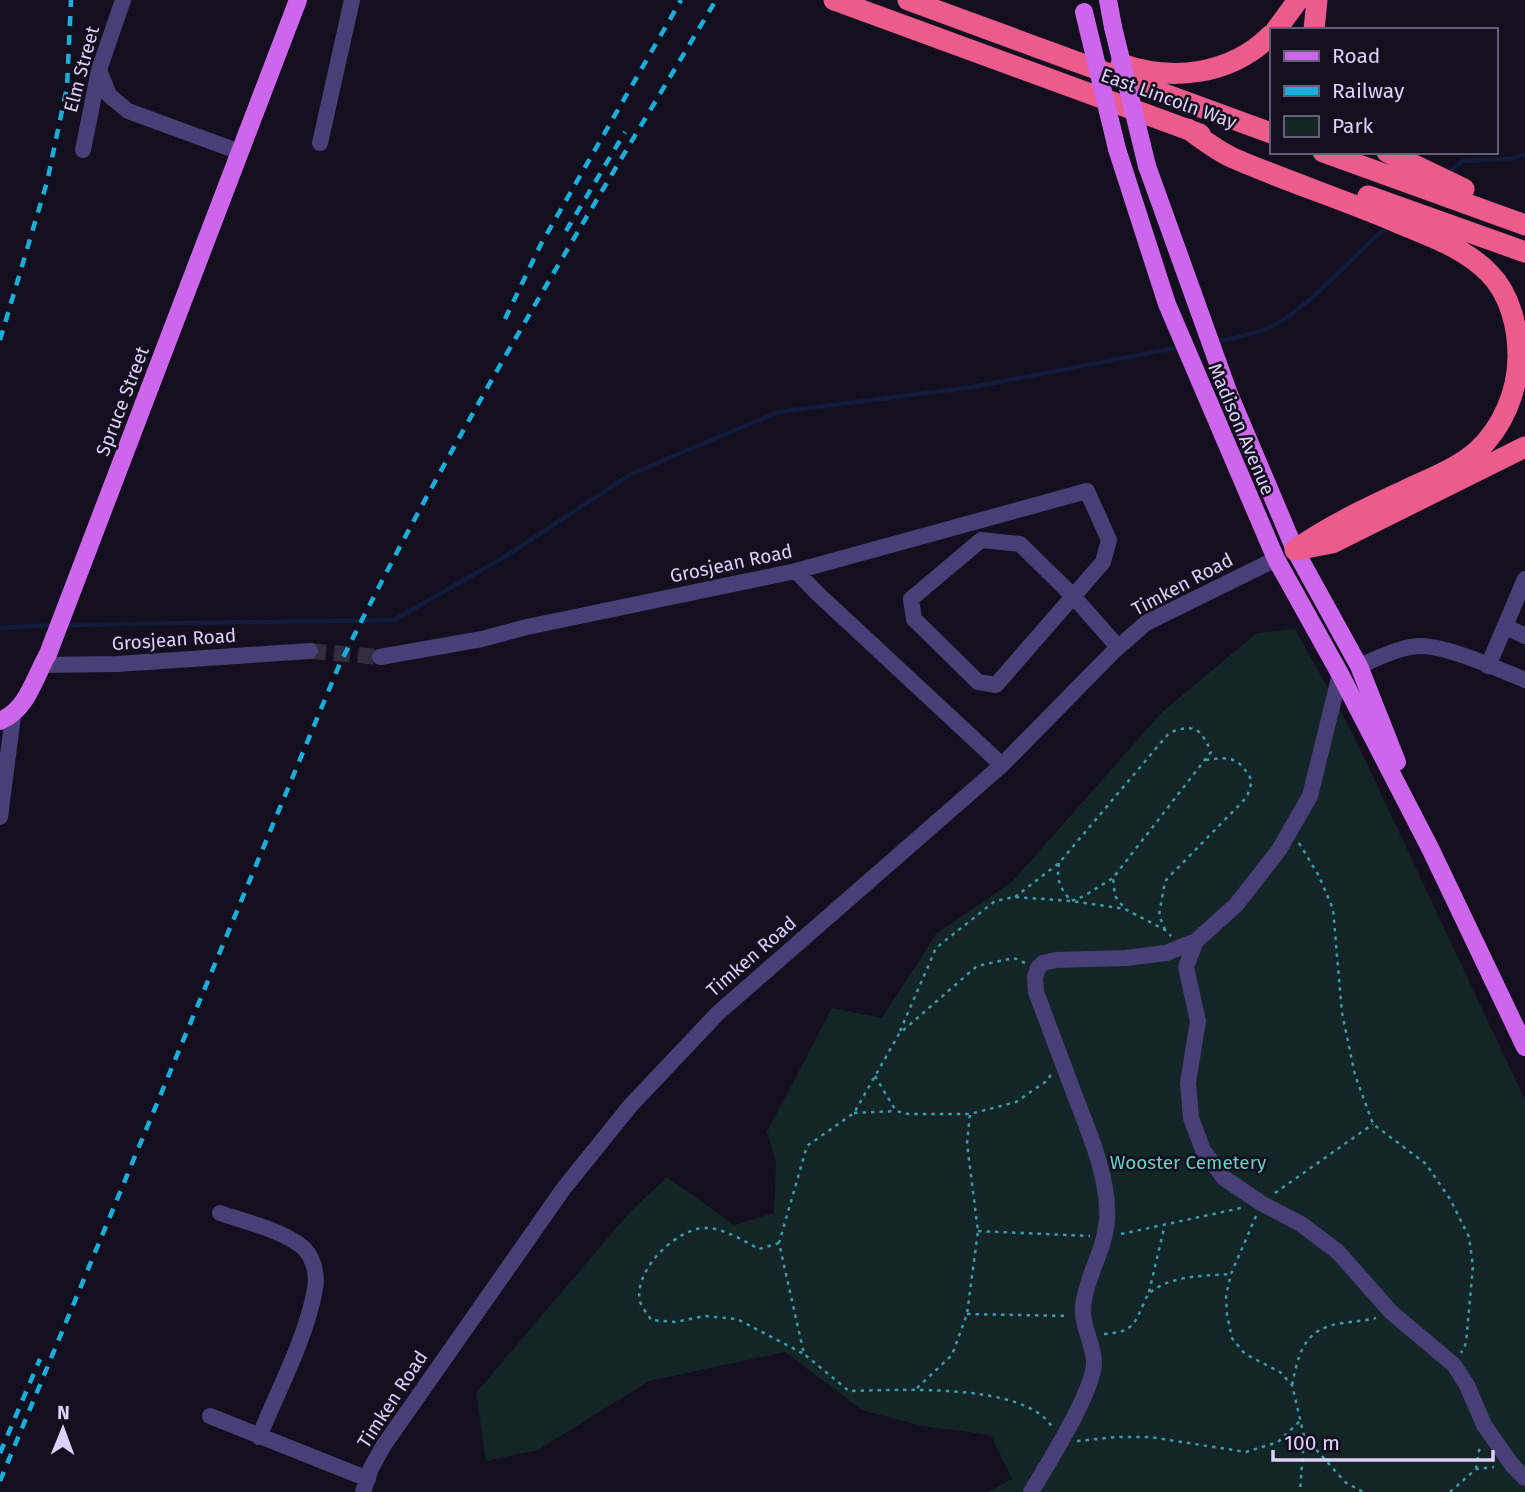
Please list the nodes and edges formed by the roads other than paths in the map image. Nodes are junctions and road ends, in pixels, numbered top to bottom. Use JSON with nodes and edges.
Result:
{"nodes":[{"id":1,"x":123,"y":0,"type":"edge"},
{"id":2,"x":298,"y":0,"type":"edge"},
{"id":3,"x":352,"y":0,"type":"edge"},
{"id":4,"x":835,"y":0,"type":"edge"},
{"id":5,"x":908,"y":0,"type":"edge"},
{"id":6,"x":945,"y":0,"type":"edge"},
{"id":7,"x":1108,"y":0,"type":"edge"},
{"id":8,"x":1298,"y":0,"type":"edge"},
{"id":9,"x":1317,"y":0,"type":"edge"},
{"id":10,"x":1083,"y":6,"type":"edge"},
{"id":11,"x":1277,"y":28,"type":"edge"},
{"id":12,"x":1314,"y":28,"type":"edge"},
{"id":13,"x":1270,"y":35,"type":"edge"},
{"id":14,"x":99,"y":70,"type":"junction"},
{"id":15,"x":1270,"y":133,"type":"edge"},
{"id":16,"x":320,"y":143,"type":"dead end"},
{"id":17,"x":83,"y":150,"type":"dead end"},
{"id":18,"x":240,"y":152,"type":"junction"},
{"id":19,"x":1328,"y":154,"type":"edge"},
{"id":20,"x":1390,"y":154,"type":"edge"},
{"id":21,"x":1344,"y":193,"type":"junction"},
{"id":22,"x":1498,"y":209,"type":"junction"},
{"id":23,"x":1525,"y":212,"type":"edge"},
{"id":24,"x":1525,"y":225,"type":"edge"},
{"id":25,"x":1525,"y":252,"type":"edge"},
{"id":26,"x":1525,"y":447,"type":"edge"},
{"id":27,"x":1285,"y":554,"type":"junction"},
{"id":28,"x":796,"y":571,"type":"junction"},
{"id":29,"x":1525,"y":579,"type":"edge"},
{"id":30,"x":1073,"y":596,"type":"junction"},
{"id":31,"x":1505,"y":626,"type":"junction"},
{"id":32,"x":1525,"y":636,"type":"edge"},
{"id":33,"x":1118,"y":647,"type":"junction"},
{"id":34,"x":310,"y":651,"type":"tunnel mouth"},
{"id":35,"x":380,"y":657,"type":"tunnel mouth"},
{"id":36,"x":44,"y":660,"type":"junction"},
{"id":37,"x":1359,"y":666,"type":"junction"},
{"id":38,"x":1488,"y":666,"type":"junction"},
{"id":39,"x":1340,"y":674,"type":"junction"},
{"id":40,"x":1525,"y":680,"type":"edge"},
{"id":41,"x":6,"y":719,"type":"edge"},
{"id":42,"x":1002,"y":765,"type":"junction"},
{"id":43,"x":0,"y":817,"type":"edge"},
{"id":44,"x":1430,"y":848,"type":"junction"},
{"id":45,"x":1189,"y":943,"type":"junction"},
{"id":46,"x":1166,"y":953,"type":"junction"},
{"id":47,"x":1186,"y":967,"type":"junction"},
{"id":48,"x":1525,"y":1047,"type":"edge"},
{"id":49,"x":220,"y":1213,"type":"dead end"},
{"id":50,"x":210,"y":1416,"type":"dead end"},
{"id":51,"x":259,"y":1437,"type":"junction"},
{"id":52,"x":1525,"y":1478,"type":"edge"},
{"id":53,"x":365,"y":1485,"type":"edge"},
{"id":54,"x":1031,"y":1492,"type":"edge"}],
"edges":[{"from":1,"to":14,"type":"street","name":"Elm Street"},
{"from":2,"to":18,"type":"main road","name":"Spruce Street"},
{"from":3,"to":16,"type":"street"},
{"from":4,"to":21,"type":"highway","name":"East Lincoln Way"},
{"from":5,"to":15,"type":"highway","name":"East Lincoln Way"},
{"from":6,"to":13,"type":"highway"},
{"from":7,"to":27,"type":"main road","name":"Madison Avenue","bridge":true},
{"from":8,"to":11,"type":"highway"},
{"from":9,"to":12,"type":"highway"},
{"from":10,"to":27,"type":"main road","name":"Madison Avenue","bridge":true},
{"from":14,"to":17,"type":"street","name":"Elm Street"},
{"from":14,"to":18,"type":"street"},
{"from":18,"to":36,"type":"main road","name":"Spruce Street"},
{"from":19,"to":22,"type":"highway"},
{"from":20,"to":22,"type":"highway"},
{"from":21,"to":25,"type":"highway","name":"East Lincoln Way"},
{"from":21,"to":27,"type":"highway"},
{"from":22,"to":23,"type":"highway"},
{"from":22,"to":24,"type":"highway"},
{"from":26,"to":27,"type":"highway"},
{"from":27,"to":33,"type":"street","name":"Timken Road"},
{"from":27,"to":37,"type":"main road","name":"Madison Avenue"},
{"from":27,"to":39,"type":"main road","name":"Madison Avenue"},
{"from":28,"to":30,"type":"street","name":"Grosjean Road"},
{"from":28,"to":35,"type":"street","name":"Grosjean Road"},
{"from":28,"to":42,"type":"street"},
{"from":29,"to":31,"type":"street"},
{"from":30,"to":30,"type":"street"},
{"from":30,"to":33,"type":"street"},
{"from":31,"to":32,"type":"street"},
{"from":31,"to":38,"type":"street"},
{"from":33,"to":42,"type":"street","name":"Timken Road"},
{"from":34,"to":36,"type":"street","name":"Grosjean Road"},
{"from":36,"to":41,"type":"main road","name":"Spruce Street"},
{"from":37,"to":38,"type":"street"},
{"from":37,"to":44,"type":"main road","name":"Madison Avenue"},
{"from":38,"to":40,"type":"street"},
{"from":39,"to":44,"type":"main road","name":"Madison Avenue"},
{"from":39,"to":45,"type":"street"},
{"from":41,"to":43,"type":"street","name":"Spruce Street"},
{"from":42,"to":53,"type":"street","name":"Timken Road"},
{"from":44,"to":48,"type":"main road","name":"Madison Avenue"},
{"from":45,"to":46,"type":"street"},
{"from":45,"to":47,"type":"street"},
{"from":46,"to":47,"type":"street"},
{"from":46,"to":54,"type":"street"},
{"from":47,"to":52,"type":"street"},
{"from":49,"to":51,"type":"street"},
{"from":50,"to":51,"type":"street"},
{"from":51,"to":53,"type":"street"}]}
